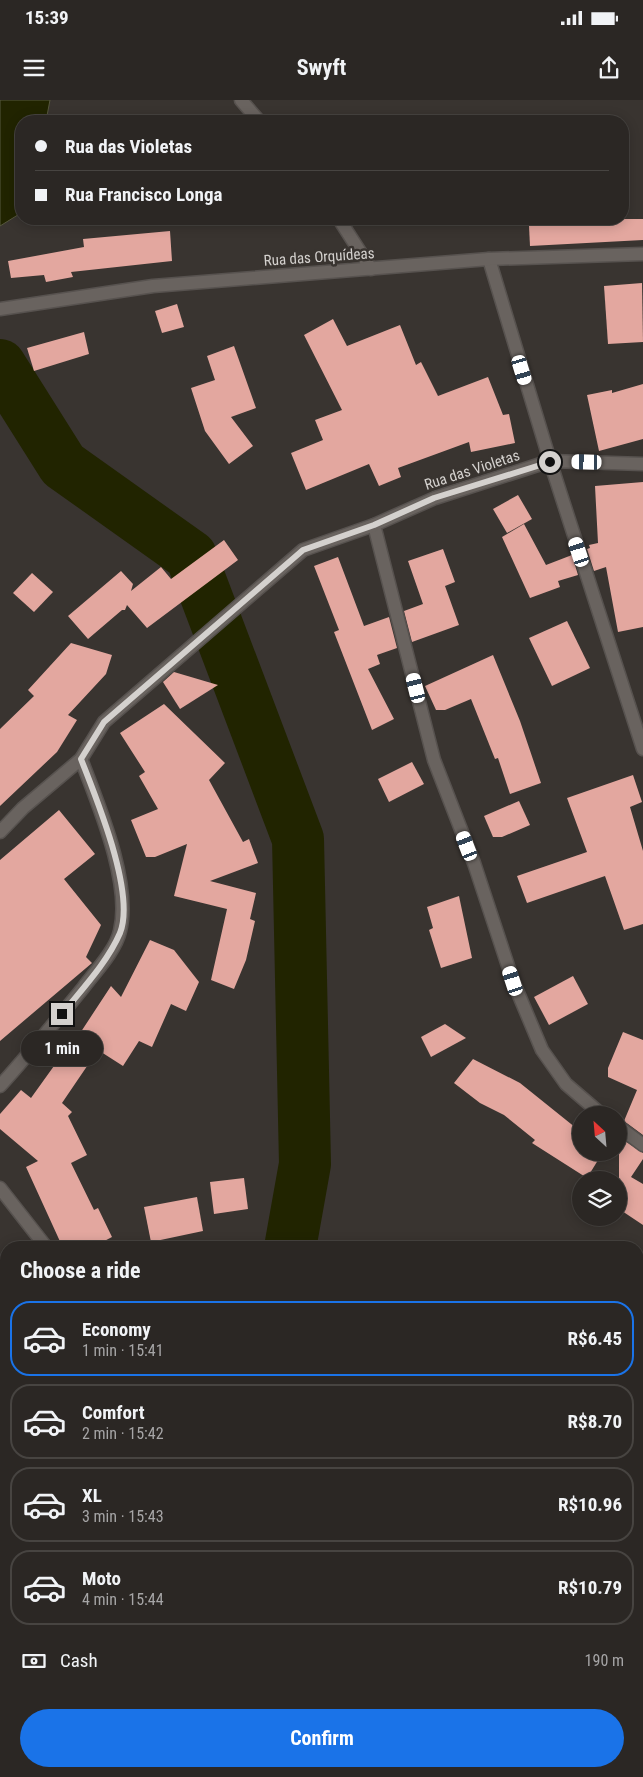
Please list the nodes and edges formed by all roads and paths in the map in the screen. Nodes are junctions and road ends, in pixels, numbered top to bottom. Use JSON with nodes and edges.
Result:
{"nodes":[{"id":1,"x":241,"y":100,"type":"edge"},
{"id":2,"x":254,"y":115,"type":"edge"},
{"id":3,"x":343,"y":225,"type":"edge"},
{"id":4,"x":643,"y":254,"type":"edge"},
{"id":5,"x":489,"y":260,"type":"junction"},
{"id":6,"x":370,"y":269,"type":"junction"},
{"id":7,"x":0,"y":309,"type":"edge"},
{"id":8,"x":550,"y":462,"type":"junction"},
{"id":9,"x":643,"y":464,"type":"edge"},
{"id":10,"x":374,"y":525,"type":"junction"},
{"id":11,"x":643,"y":749,"type":"edge"},
{"id":12,"x":81,"y":759,"type":"junction"},
{"id":13,"x":0,"y":832,"type":"edge"},
{"id":14,"x":0,"y":1086,"type":"edge"},
{"id":15,"x":592,"y":1106,"type":"edge"},
{"id":16,"x":628,"y":1134,"type":"edge"},
{"id":17,"x":643,"y":1145,"type":"edge"},
{"id":18,"x":0,"y":1188,"type":"edge"},
{"id":19,"x":42,"y":1241,"type":"edge"}],
"edges":[{"from":1,"to":2,"type":"street"},
{"from":3,"to":6,"type":"street"},
{"from":4,"to":5,"type":"street","name":"Rua das Orquídeas"},
{"from":5,"to":6,"type":"street","name":"Rua das Orquídeas"},
{"from":5,"to":8,"type":"street"},
{"from":6,"to":7,"type":"street","name":"Rua das Orquídeas"},
{"from":8,"to":9,"type":"street","name":"Rua das Violetas"},
{"from":8,"to":10,"type":"street","name":"Rua das Violetas"},
{"from":8,"to":11,"type":"street"},
{"from":10,"to":12,"type":"street","name":"Rua das Violetas"},
{"from":10,"to":15,"type":"street"},
{"from":12,"to":13,"type":"street"},
{"from":12,"to":14,"type":"street"},
{"from":16,"to":17,"type":"street"},
{"from":18,"to":19,"type":"street"}]}
